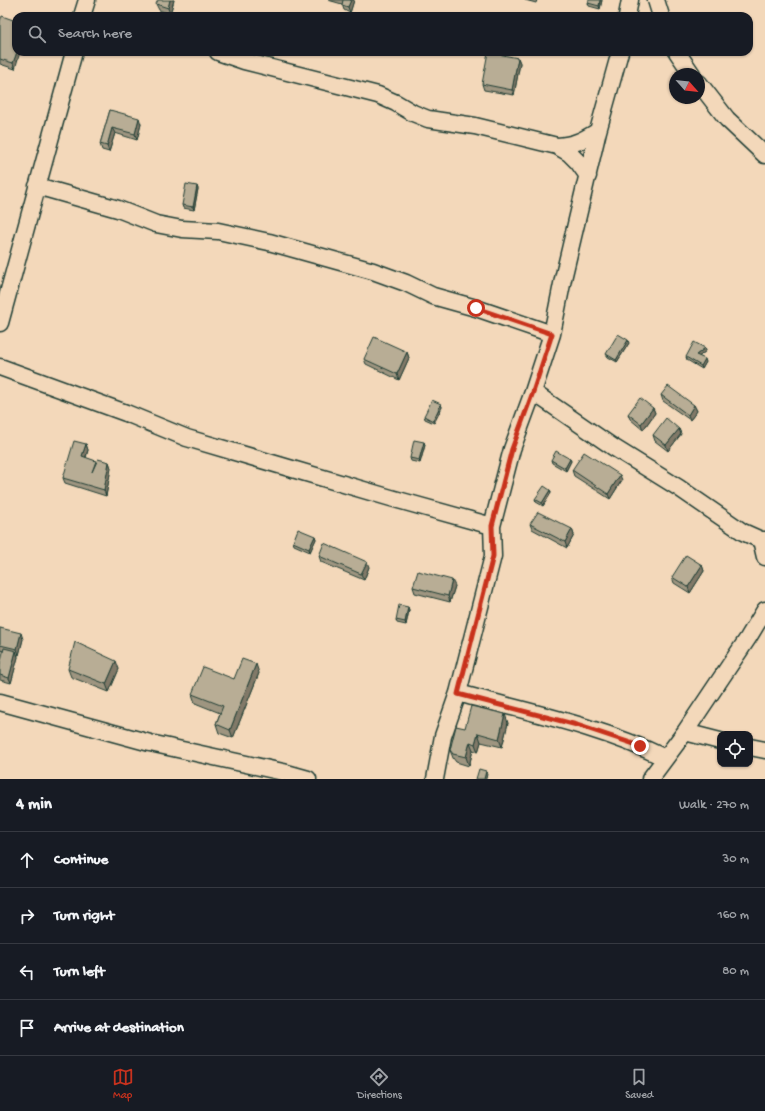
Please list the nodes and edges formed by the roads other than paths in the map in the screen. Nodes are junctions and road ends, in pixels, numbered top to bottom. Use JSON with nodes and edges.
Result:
{"nodes":[{"id":1,"x":630,"y":0,"type":"edge"},
{"id":2,"x":656,"y":0,"type":"edge"},
{"id":3,"x":628,"y":12,"type":"edge"},
{"id":4,"x":660,"y":12,"type":"edge"},
{"id":5,"x":73,"y":56,"type":"edge"},
{"id":6,"x":230,"y":56,"type":"edge"},
{"id":7,"x":619,"y":56,"type":"edge"},
{"id":8,"x":680,"y":56,"type":"edge"},
{"id":9,"x":688,"y":68,"type":"edge"},
{"id":10,"x":705,"y":91,"type":"edge"},
{"id":11,"x":598,"y":131,"type":"junction"},
{"id":12,"x":557,"y":146,"type":"junction"},
{"id":13,"x":765,"y":155,"type":"edge"},
{"id":14,"x":588,"y":176,"type":"junction"},
{"id":15,"x":37,"y":186,"type":"junction"},
{"id":16,"x":0,"y":323,"type":"edge"},
{"id":17,"x":552,"y":334,"type":"junction"},
{"id":18,"x":0,"y":366,"type":"edge"},
{"id":19,"x":533,"y":392,"type":"junction"},
{"id":20,"x":492,"y":526,"type":"junction"},
{"id":21,"x":763,"y":540,"type":"edge"},
{"id":22,"x":765,"y":557,"type":"edge"},
{"id":23,"x":765,"y":610,"type":"edge"},
{"id":24,"x":458,"y":694,"type":"junction"},
{"id":25,"x":0,"y":702,"type":"edge"},
{"id":26,"x":685,"y":732,"type":"junction"},
{"id":27,"x":717,"y":739,"type":"edge"},
{"id":28,"x":753,"y":748,"type":"edge"},
{"id":29,"x":765,"y":750,"type":"edge"},
{"id":30,"x":666,"y":758,"type":"junction"},
{"id":31,"x":308,"y":779,"type":"edge"},
{"id":32,"x":435,"y":779,"type":"edge"},
{"id":33,"x":650,"y":779,"type":"edge"}],
"edges":[{"from":1,"to":3,"type":"street"},
{"from":2,"to":4,"type":"street"},
{"from":5,"to":15,"type":"street"},
{"from":6,"to":12,"type":"street"},
{"from":7,"to":11,"type":"street"},
{"from":8,"to":9,"type":"street"},
{"from":10,"to":13,"type":"street"},
{"from":11,"to":12,"type":"street"},
{"from":11,"to":14,"type":"street"},
{"from":12,"to":14,"type":"street"},
{"from":14,"to":17,"type":"street"},
{"from":15,"to":16,"type":"street"},
{"from":15,"to":17,"type":"street"},
{"from":17,"to":19,"type":"street"},
{"from":18,"to":20,"type":"street"},
{"from":19,"to":20,"type":"street"},
{"from":19,"to":21,"type":"street"},
{"from":20,"to":24,"type":"street"},
{"from":21,"to":22,"type":"street"},
{"from":23,"to":26,"type":"street"},
{"from":24,"to":30,"type":"street"},
{"from":24,"to":32,"type":"street"},
{"from":25,"to":31,"type":"street"},
{"from":26,"to":27,"type":"street"},
{"from":26,"to":30,"type":"street"},
{"from":28,"to":29,"type":"street"},
{"from":30,"to":33,"type":"street"}]}
